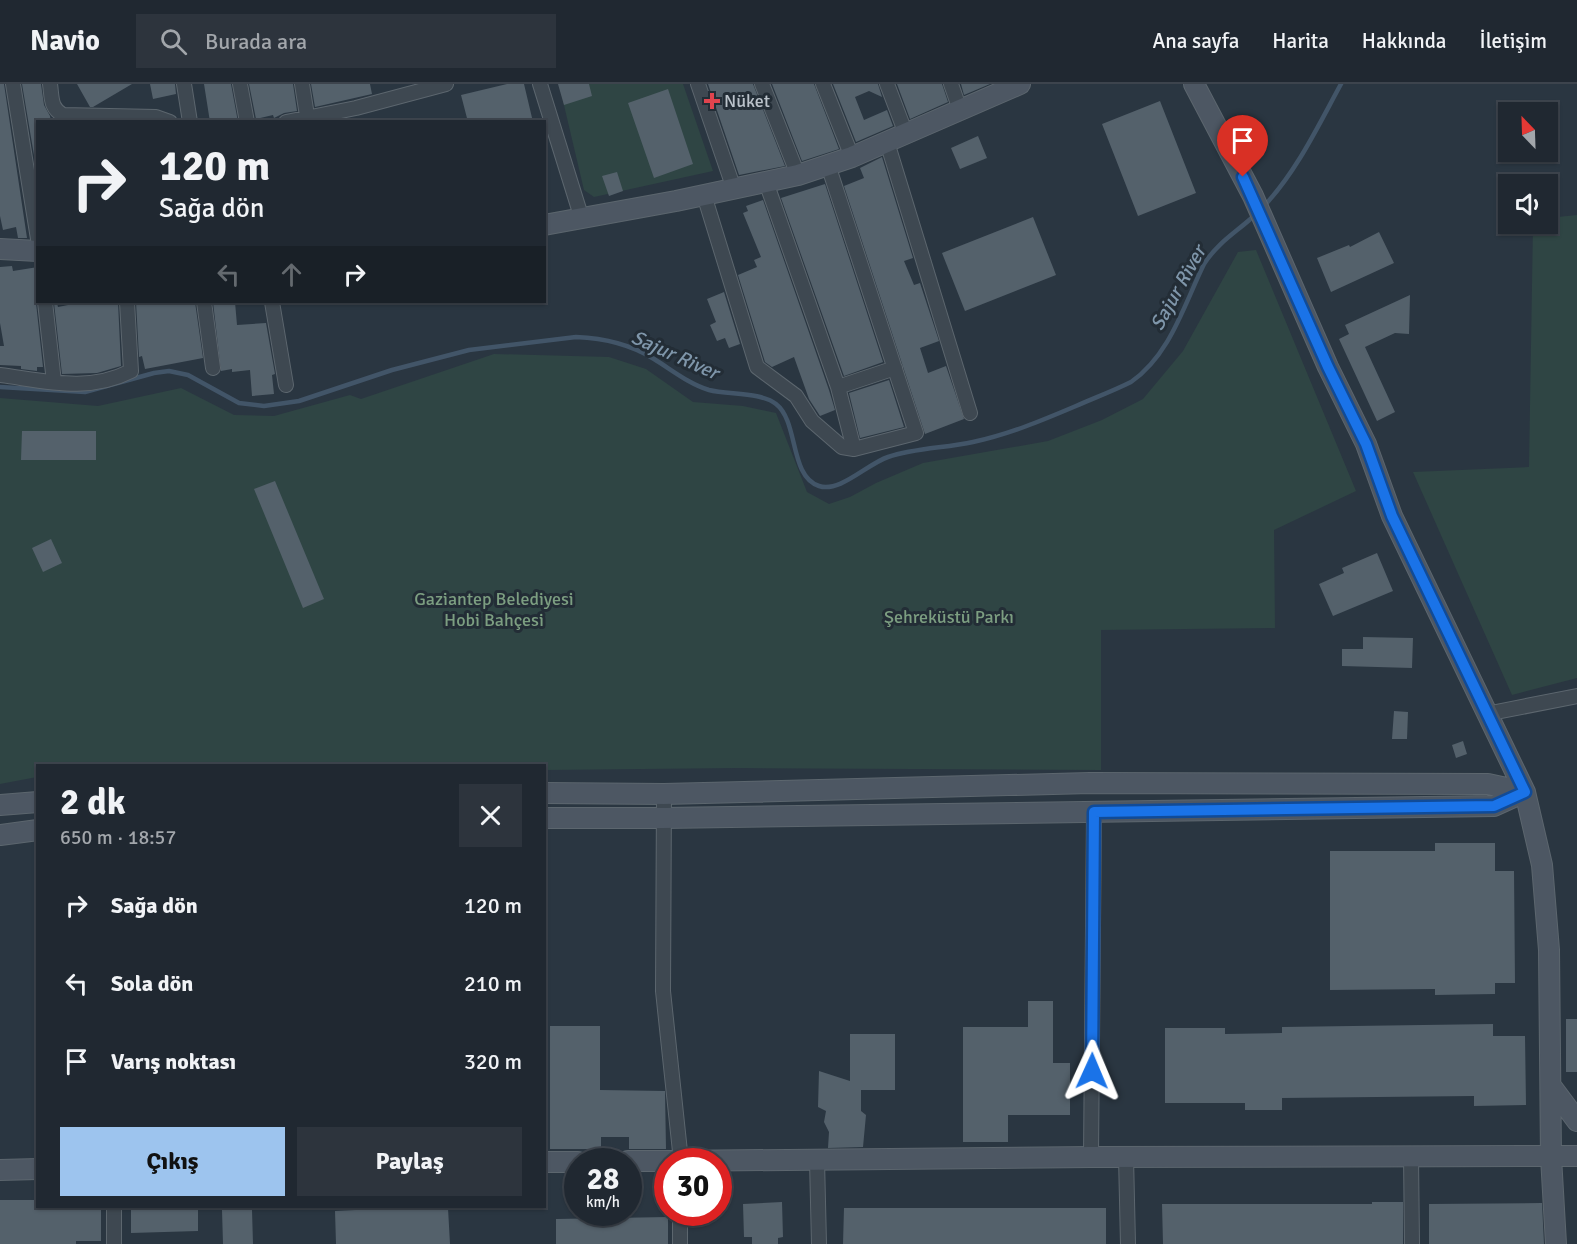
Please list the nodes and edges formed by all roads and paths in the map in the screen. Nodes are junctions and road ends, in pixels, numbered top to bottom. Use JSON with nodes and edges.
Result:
{"nodes":[{"id":1,"x":13,"y":84,"type":"edge"},
{"id":2,"x":50,"y":84,"type":"edge"},
{"id":3,"x":184,"y":84,"type":"edge"},
{"id":4,"x":240,"y":84,"type":"edge"},
{"id":5,"x":302,"y":84,"type":"edge"},
{"id":6,"x":446,"y":84,"type":"edge"},
{"id":7,"x":540,"y":84,"type":"edge"},
{"id":8,"x":698,"y":84,"type":"edge"},
{"id":9,"x":762,"y":84,"type":"edge"},
{"id":10,"x":823,"y":84,"type":"edge"},
{"id":11,"x":887,"y":84,"type":"edge"},
{"id":12,"x":951,"y":84,"type":"edge"},
{"id":13,"x":1020,"y":84,"type":"edge"},
{"id":14,"x":1194,"y":84,"type":"edge"},
{"id":15,"x":998,"y":89,"type":"edge"},
{"id":16,"x":960,"y":110,"type":"junction"},
{"id":17,"x":105,"y":118,"type":"edge"},
{"id":18,"x":164,"y":120,"type":"edge"},
{"id":19,"x":190,"y":120,"type":"edge"},
{"id":20,"x":247,"y":120,"type":"edge"},
{"id":21,"x":308,"y":120,"type":"edge"},
{"id":22,"x":906,"y":134,"type":"junction"},
{"id":23,"x":887,"y":142,"type":"junction"},
{"id":24,"x":852,"y":157,"type":"junction"},
{"id":25,"x":828,"y":165,"type":"junction"},
{"id":26,"x":798,"y":175,"type":"junction"},
{"id":27,"x":766,"y":182,"type":"junction"},
{"id":28,"x":734,"y":189,"type":"junction"},
{"id":29,"x":704,"y":195,"type":"junction"},
{"id":30,"x":582,"y":219,"type":"junction"},
{"id":31,"x":546,"y":225,"type":"edge"},
{"id":32,"x":36,"y":227,"type":"edge"},
{"id":33,"x":0,"y":249,"type":"edge"},
{"id":34,"x":36,"y":251,"type":"edge"},
{"id":35,"x":45,"y":303,"type":"edge"},
{"id":36,"x":127,"y":303,"type":"edge"},
{"id":37,"x":204,"y":303,"type":"edge"},
{"id":38,"x":272,"y":303,"type":"edge"},
{"id":39,"x":213,"y":368,"type":"dead end"},
{"id":40,"x":895,"y":368,"type":"junction"},
{"id":41,"x":0,"y":375,"type":"edge"},
{"id":42,"x":54,"y":382,"type":"junction"},
{"id":43,"x":286,"y":385,"type":"dead end"},
{"id":44,"x":838,"y":387,"type":"junction"},
{"id":45,"x":970,"y":413,"type":"dead end"},
{"id":46,"x":854,"y":449,"type":"junction"},
{"id":47,"x":1577,"y":696,"type":"edge"},
{"id":48,"x":1486,"y":714,"type":"junction"},
{"id":49,"x":1525,"y":792,"type":"junction"},
{"id":50,"x":546,"y":793,"type":"edge"},
{"id":51,"x":664,"y":794,"type":"junction"},
{"id":52,"x":36,"y":802,"type":"edge"},
{"id":53,"x":0,"y":806,"type":"edge"},
{"id":54,"x":1094,"y":812,"type":"junction"},
{"id":55,"x":546,"y":818,"type":"edge"},
{"id":56,"x":664,"y":818,"type":"junction"},
{"id":57,"x":36,"y":830,"type":"edge"},
{"id":58,"x":0,"y":835,"type":"edge"},
{"id":59,"x":1551,"y":1086,"type":"junction"},
{"id":60,"x":1577,"y":1121,"type":"edge"},
{"id":61,"x":680,"y":1148,"type":"edge"},
{"id":62,"x":1411,"y":1156,"type":"junction"},
{"id":63,"x":1577,"y":1156,"type":"edge"},
{"id":64,"x":1091,"y":1157,"type":"junction"},
{"id":65,"x":1126,"y":1157,"type":"junction"},
{"id":66,"x":1551,"y":1157,"type":"junction"},
{"id":67,"x":817,"y":1160,"type":"junction"},
{"id":68,"x":732,"y":1161,"type":"edge"},
{"id":69,"x":546,"y":1162,"type":"edge"},
{"id":70,"x":564,"y":1162,"type":"edge"},
{"id":71,"x":36,"y":1169,"type":"edge"},
{"id":72,"x":0,"y":1170,"type":"edge"},
{"id":73,"x":114,"y":1208,"type":"edge"},
{"id":74,"x":680,"y":1226,"type":"edge"},
{"id":75,"x":114,"y":1244,"type":"edge"},
{"id":76,"x":680,"y":1244,"type":"edge"},
{"id":77,"x":819,"y":1244,"type":"edge"},
{"id":78,"x":1128,"y":1244,"type":"edge"},
{"id":79,"x":1412,"y":1244,"type":"edge"},
{"id":80,"x":1556,"y":1244,"type":"edge"}],
"edges":[{"from":1,"to":32,"type":"street"},
{"from":2,"to":17,"type":"street"},
{"from":3,"to":19,"type":"street"},
{"from":4,"to":20,"type":"street"},
{"from":5,"to":21,"type":"street"},
{"from":6,"to":21,"type":"street"},
{"from":7,"to":30,"type":"street"},
{"from":8,"to":28,"type":"street"},
{"from":9,"to":26,"type":"street"},
{"from":10,"to":24,"type":"street"},
{"from":11,"to":22,"type":"street"},
{"from":12,"to":16,"type":"street"},
{"from":13,"to":15,"type":"street"},
{"from":14,"to":48,"type":"street"},
{"from":15,"to":16,"type":"street"},
{"from":16,"to":22,"type":"street"},
{"from":17,"to":18,"type":"street"},
{"from":22,"to":23,"type":"street"},
{"from":23,"to":24,"type":"street"},
{"from":23,"to":45,"type":"street"},
{"from":24,"to":25,"type":"street"},
{"from":25,"to":26,"type":"street"},
{"from":25,"to":40,"type":"street"},
{"from":26,"to":27,"type":"street"},
{"from":27,"to":28,"type":"street"},
{"from":27,"to":44,"type":"street"},
{"from":28,"to":29,"type":"street"},
{"from":29,"to":30,"type":"street"},
{"from":29,"to":46,"type":"street"},
{"from":30,"to":31,"type":"street"},
{"from":33,"to":34,"type":"street"},
{"from":35,"to":42,"type":"street"},
{"from":36,"to":42,"type":"street"},
{"from":37,"to":39,"type":"street"},
{"from":38,"to":43,"type":"street"},
{"from":40,"to":44,"type":"street"},
{"from":40,"to":46,"type":"street"},
{"from":41,"to":42,"type":"street"},
{"from":44,"to":46,"type":"street"},
{"from":47,"to":48,"type":"street"},
{"from":48,"to":49,"type":"street"},
{"from":49,"to":51,"type":"street"},
{"from":49,"to":54,"type":"street"},
{"from":49,"to":59,"type":"street"},
{"from":50,"to":51,"type":"street"},
{"from":51,"to":56,"type":"street"},
{"from":52,"to":53,"type":"street"},
{"from":54,"to":56,"type":"street"},
{"from":54,"to":64,"type":"street"},
{"from":55,"to":56,"type":"street"},
{"from":56,"to":61,"type":"street"},
{"from":57,"to":58,"type":"street"},
{"from":59,"to":60,"type":"street"},
{"from":59,"to":66,"type":"street"},
{"from":62,"to":65,"type":"street"},
{"from":62,"to":66,"type":"street"},
{"from":62,"to":79,"type":"street"},
{"from":63,"to":66,"type":"street"},
{"from":64,"to":65,"type":"street"},
{"from":64,"to":67,"type":"street"},
{"from":65,"to":78,"type":"street"},
{"from":66,"to":80,"type":"street"},
{"from":67,"to":68,"type":"street"},
{"from":67,"to":77,"type":"street"},
{"from":69,"to":70,"type":"street"},
{"from":71,"to":72,"type":"street"},
{"from":73,"to":75,"type":"street"},
{"from":74,"to":76,"type":"street"}]}
